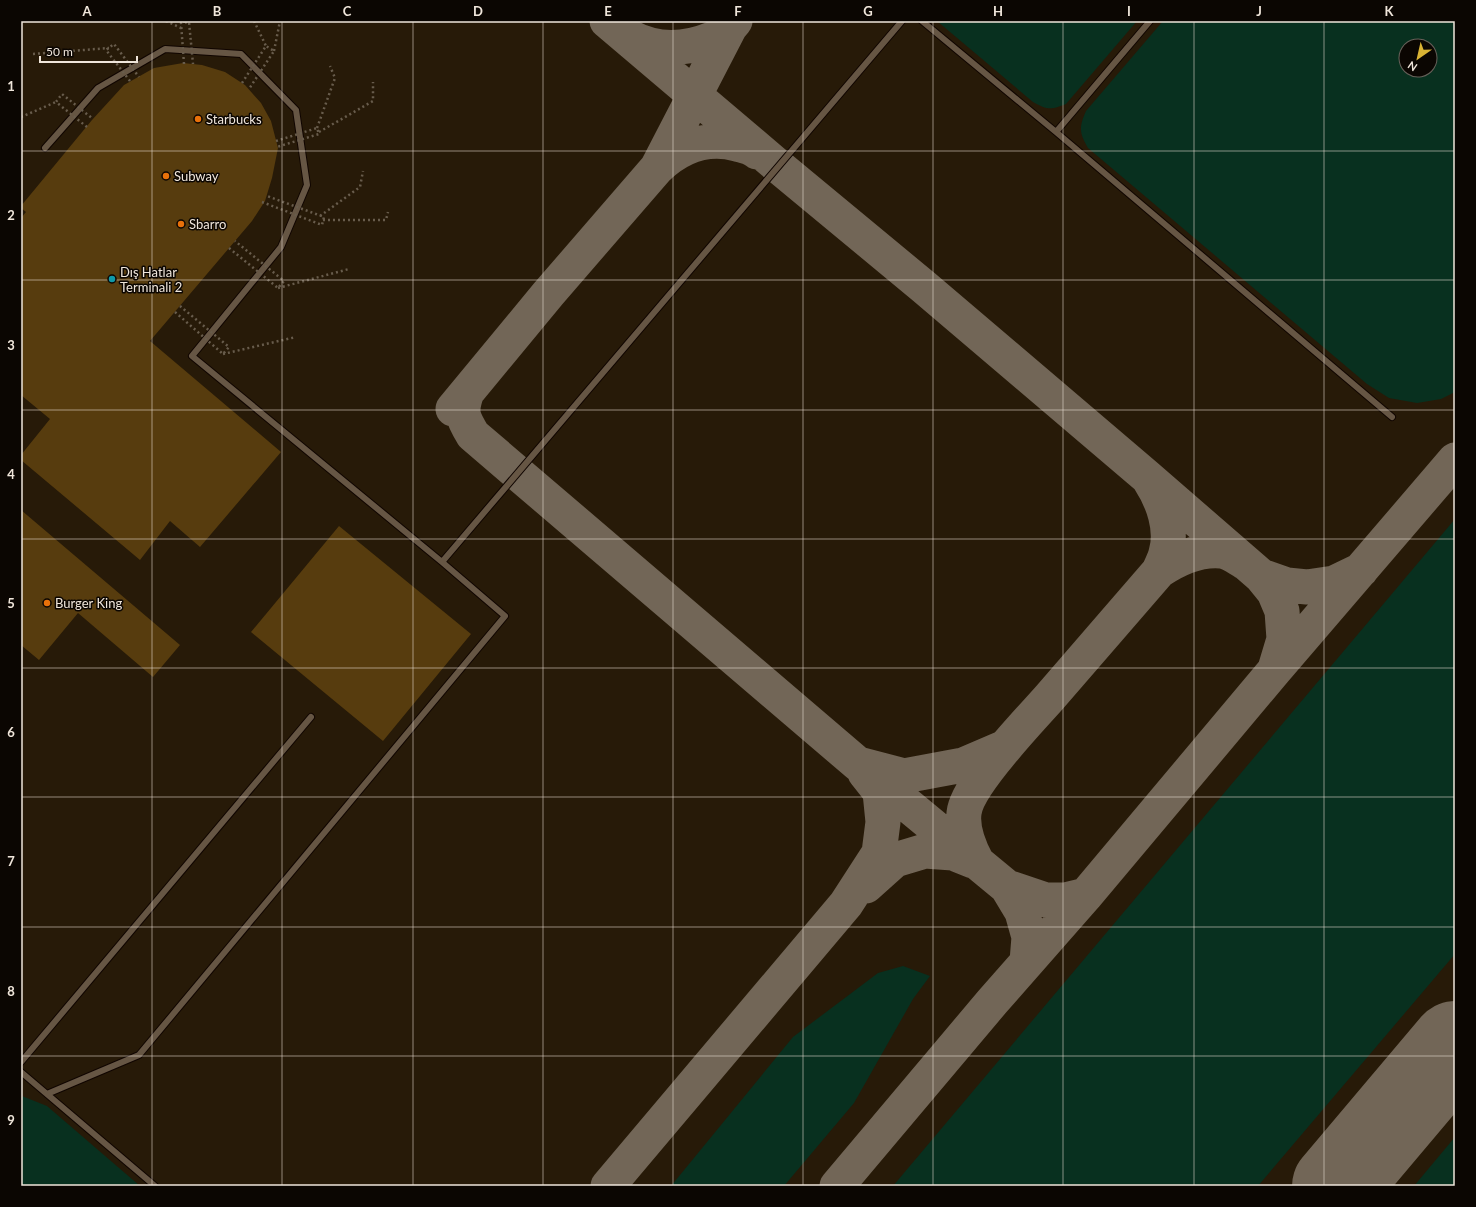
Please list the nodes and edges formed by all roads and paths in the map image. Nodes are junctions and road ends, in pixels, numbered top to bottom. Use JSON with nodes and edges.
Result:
{"nodes":[{"id":1,"x":166,"y":21,"type":"edge"},
{"id":2,"x":254,"y":21,"type":"edge"},
{"id":3,"x":280,"y":21,"type":"edge"},
{"id":4,"x":902,"y":21,"type":"edge"},
{"id":5,"x":922,"y":21,"type":"edge"},
{"id":6,"x":1150,"y":21,"type":"edge"},
{"id":7,"x":184,"y":22,"type":"edge"},
{"id":8,"x":181,"y":28,"type":"junction"},
{"id":9,"x":266,"y":46,"type":"junction"},
{"id":10,"x":109,"y":48,"type":"junction"},
{"id":11,"x":274,"y":51,"type":"junction"},
{"id":12,"x":33,"y":54,"type":"dead end"},
{"id":13,"x":184,"y":64,"type":"dead end"},
{"id":14,"x":193,"y":64,"type":"dead end"},
{"id":15,"x":330,"y":66,"type":"dead end"},
{"id":16,"x":138,"y":77,"type":"dead end"},
{"id":17,"x":130,"y":81,"type":"dead end"},
{"id":18,"x":373,"y":82,"type":"dead end"},
{"id":19,"x":242,"y":83,"type":"dead end"},
{"id":20,"x":249,"y":89,"type":"dead end"},
{"id":21,"x":56,"y":102,"type":"junction"},
{"id":22,"x":21,"y":116,"type":"edge"},
{"id":23,"x":94,"y":119,"type":"dead end"},
{"id":24,"x":87,"y":127,"type":"dead end"},
{"id":25,"x":317,"y":128,"type":"junction"},
{"id":26,"x":319,"y":132,"type":"junction"},
{"id":27,"x":1056,"y":132,"type":"junction"},
{"id":28,"x":276,"y":141,"type":"dead end"},
{"id":29,"x":278,"y":147,"type":"dead end"},
{"id":30,"x":45,"y":148,"type":"dead end"},
{"id":31,"x":363,"y":171,"type":"dead end"},
{"id":32,"x":267,"y":196,"type":"dead end"},
{"id":33,"x":262,"y":202,"type":"dead end"},
{"id":34,"x":388,"y":212,"type":"dead end"},
{"id":35,"x":320,"y":216,"type":"junction"},
{"id":36,"x":323,"y":220,"type":"junction"},
{"id":37,"x":235,"y":241,"type":"dead end"},
{"id":38,"x":229,"y":248,"type":"dead end"},
{"id":39,"x":349,"y":269,"type":"dead end"},
{"id":40,"x":278,"y":288,"type":"junction"},
{"id":41,"x":180,"y":306,"type":"dead end"},
{"id":42,"x":175,"y":312,"type":"dead end"},
{"id":43,"x":296,"y":337,"type":"dead end"},
{"id":44,"x":223,"y":354,"type":"junction"},
{"id":45,"x":1392,"y":417,"type":"dead end"},
{"id":46,"x":442,"y":562,"type":"junction"},
{"id":47,"x":312,"y":717,"type":"dead end"},
{"id":48,"x":21,"y":1062,"type":"edge"},
{"id":49,"x":21,"y":1072,"type":"edge"},
{"id":50,"x":47,"y":1094,"type":"junction"},
{"id":51,"x":155,"y":1186,"type":"edge"}],
"edges":[{"from":1,"to":8,"type":"path"},
{"from":2,"to":9,"type":"path"},
{"from":3,"to":11,"type":"path"},
{"from":4,"to":46,"type":"lane"},
{"from":5,"to":27,"type":"lane"},
{"from":6,"to":27,"type":"lane"},
{"from":7,"to":8,"type":"path","bridge":true},
{"from":7,"to":14,"type":"path","bridge":true},
{"from":8,"to":13,"type":"path","bridge":true},
{"from":9,"to":11,"type":"path","bridge":true},
{"from":9,"to":19,"type":"path","bridge":true},
{"from":10,"to":12,"type":"path"},
{"from":10,"to":16,"type":"path","bridge":true},
{"from":10,"to":17,"type":"path","bridge":true},
{"from":11,"to":20,"type":"path","bridge":true},
{"from":15,"to":25,"type":"path"},
{"from":18,"to":26,"type":"path"},
{"from":21,"to":22,"type":"path"},
{"from":21,"to":23,"type":"path","bridge":true},
{"from":21,"to":24,"type":"path","bridge":true},
{"from":25,"to":26,"type":"path","bridge":true},
{"from":25,"to":28,"type":"path","bridge":true},
{"from":26,"to":29,"type":"path","bridge":true},
{"from":27,"to":45,"type":"lane"},
{"from":30,"to":46,"type":"lane"},
{"from":31,"to":35,"type":"path"},
{"from":32,"to":35,"type":"path","bridge":true},
{"from":33,"to":36,"type":"path","bridge":true},
{"from":34,"to":36,"type":"path"},
{"from":35,"to":36,"type":"path","bridge":true},
{"from":37,"to":40,"type":"path","bridge":true},
{"from":38,"to":40,"type":"path","bridge":true},
{"from":39,"to":40,"type":"path"},
{"from":41,"to":44,"type":"path","bridge":true},
{"from":42,"to":44,"type":"path","bridge":true},
{"from":43,"to":44,"type":"path"},
{"from":46,"to":50,"type":"lane"},
{"from":47,"to":48,"type":"lane"},
{"from":49,"to":50,"type":"lane"},
{"from":50,"to":51,"type":"lane"}]}
